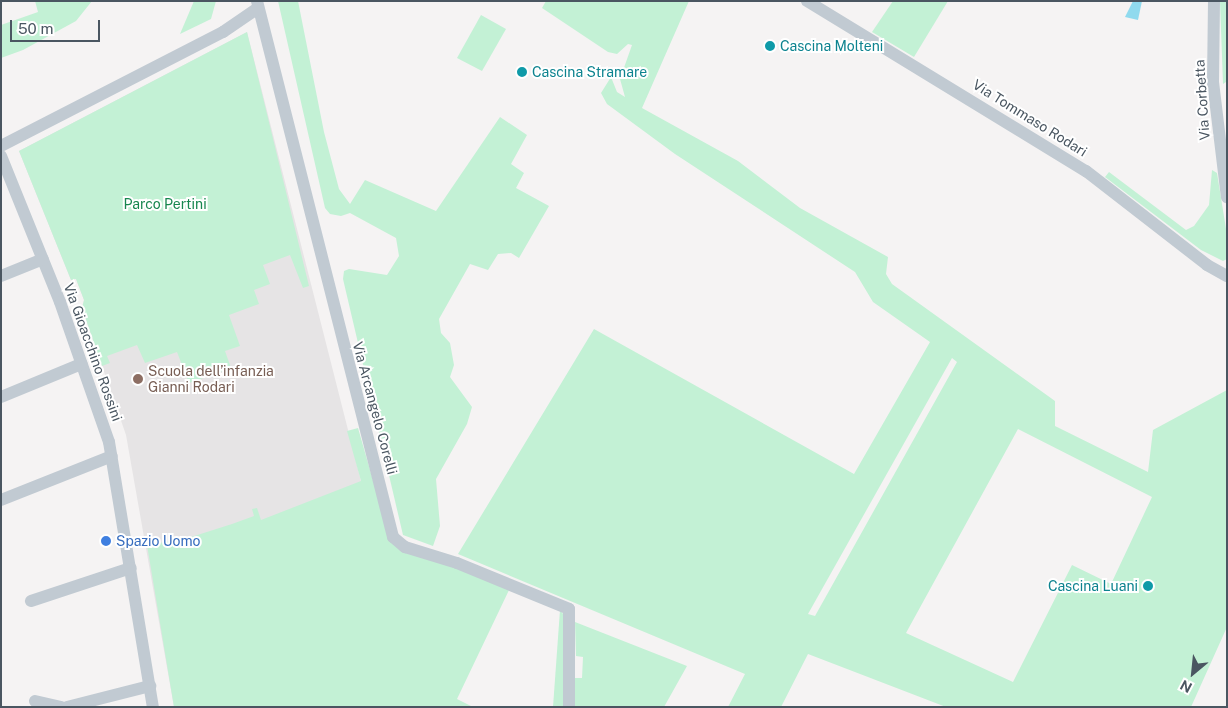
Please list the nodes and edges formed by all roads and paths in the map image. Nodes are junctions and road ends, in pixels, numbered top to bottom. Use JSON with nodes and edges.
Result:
{"nodes":[{"id":1,"x":807,"y":1,"type":"edge"},
{"id":2,"x":1214,"y":1,"type":"edge"},
{"id":3,"x":258,"y":4,"type":"edge"},
{"id":4,"x":829,"y":6,"type":"edge"},
{"id":5,"x":1,"y":146,"type":"edge"},
{"id":6,"x":1,"y":156,"type":"edge"},
{"id":7,"x":1227,"y":196,"type":"edge"},
{"id":8,"x":43,"y":259,"type":"junction"},
{"id":9,"x":1,"y":276,"type":"edge"},
{"id":10,"x":1227,"y":276,"type":"edge"},
{"id":11,"x":81,"y":364,"type":"junction"},
{"id":12,"x":1,"y":397,"type":"edge"},
{"id":13,"x":112,"y":456,"type":"junction"},
{"id":14,"x":1,"y":500,"type":"edge"},
{"id":15,"x":131,"y":568,"type":"junction"},
{"id":16,"x":31,"y":602,"type":"dead end"},
{"id":17,"x":150,"y":686,"type":"junction"},
{"id":18,"x":34,"y":701,"type":"dead end"},
{"id":19,"x":61,"y":707,"type":"edge"},
{"id":20,"x":68,"y":707,"type":"edge"},
{"id":21,"x":154,"y":707,"type":"edge"},
{"id":22,"x":569,"y":707,"type":"edge"}],
"edges":[{"from":1,"to":4,"type":"street","name":"Via Tommaso Rodari"},
{"from":2,"to":7,"type":"street","name":"Via Corbetta"},
{"from":3,"to":5,"type":"street"},
{"from":3,"to":22,"type":"street","name":"Via Arcangelo Corelli"},
{"from":4,"to":10,"type":"street","name":"Via Tommaso Rodari"},
{"from":6,"to":8,"type":"street","name":"Via Gioacchino Rossini"},
{"from":8,"to":9,"type":"street"},
{"from":8,"to":11,"type":"street","name":"Via Gioacchino Rossini"},
{"from":11,"to":12,"type":"street"},
{"from":11,"to":13,"type":"street","name":"Via Gioacchino Rossini"},
{"from":13,"to":14,"type":"street"},
{"from":13,"to":15,"type":"street","name":"Via Gioacchino Rossini"},
{"from":15,"to":16,"type":"street"},
{"from":15,"to":17,"type":"street","name":"Via Gioacchino Rossini"},
{"from":17,"to":20,"type":"street"},
{"from":17,"to":21,"type":"street","name":"Via Gioacchino Rossini"},
{"from":18,"to":19,"type":"street"}]}
